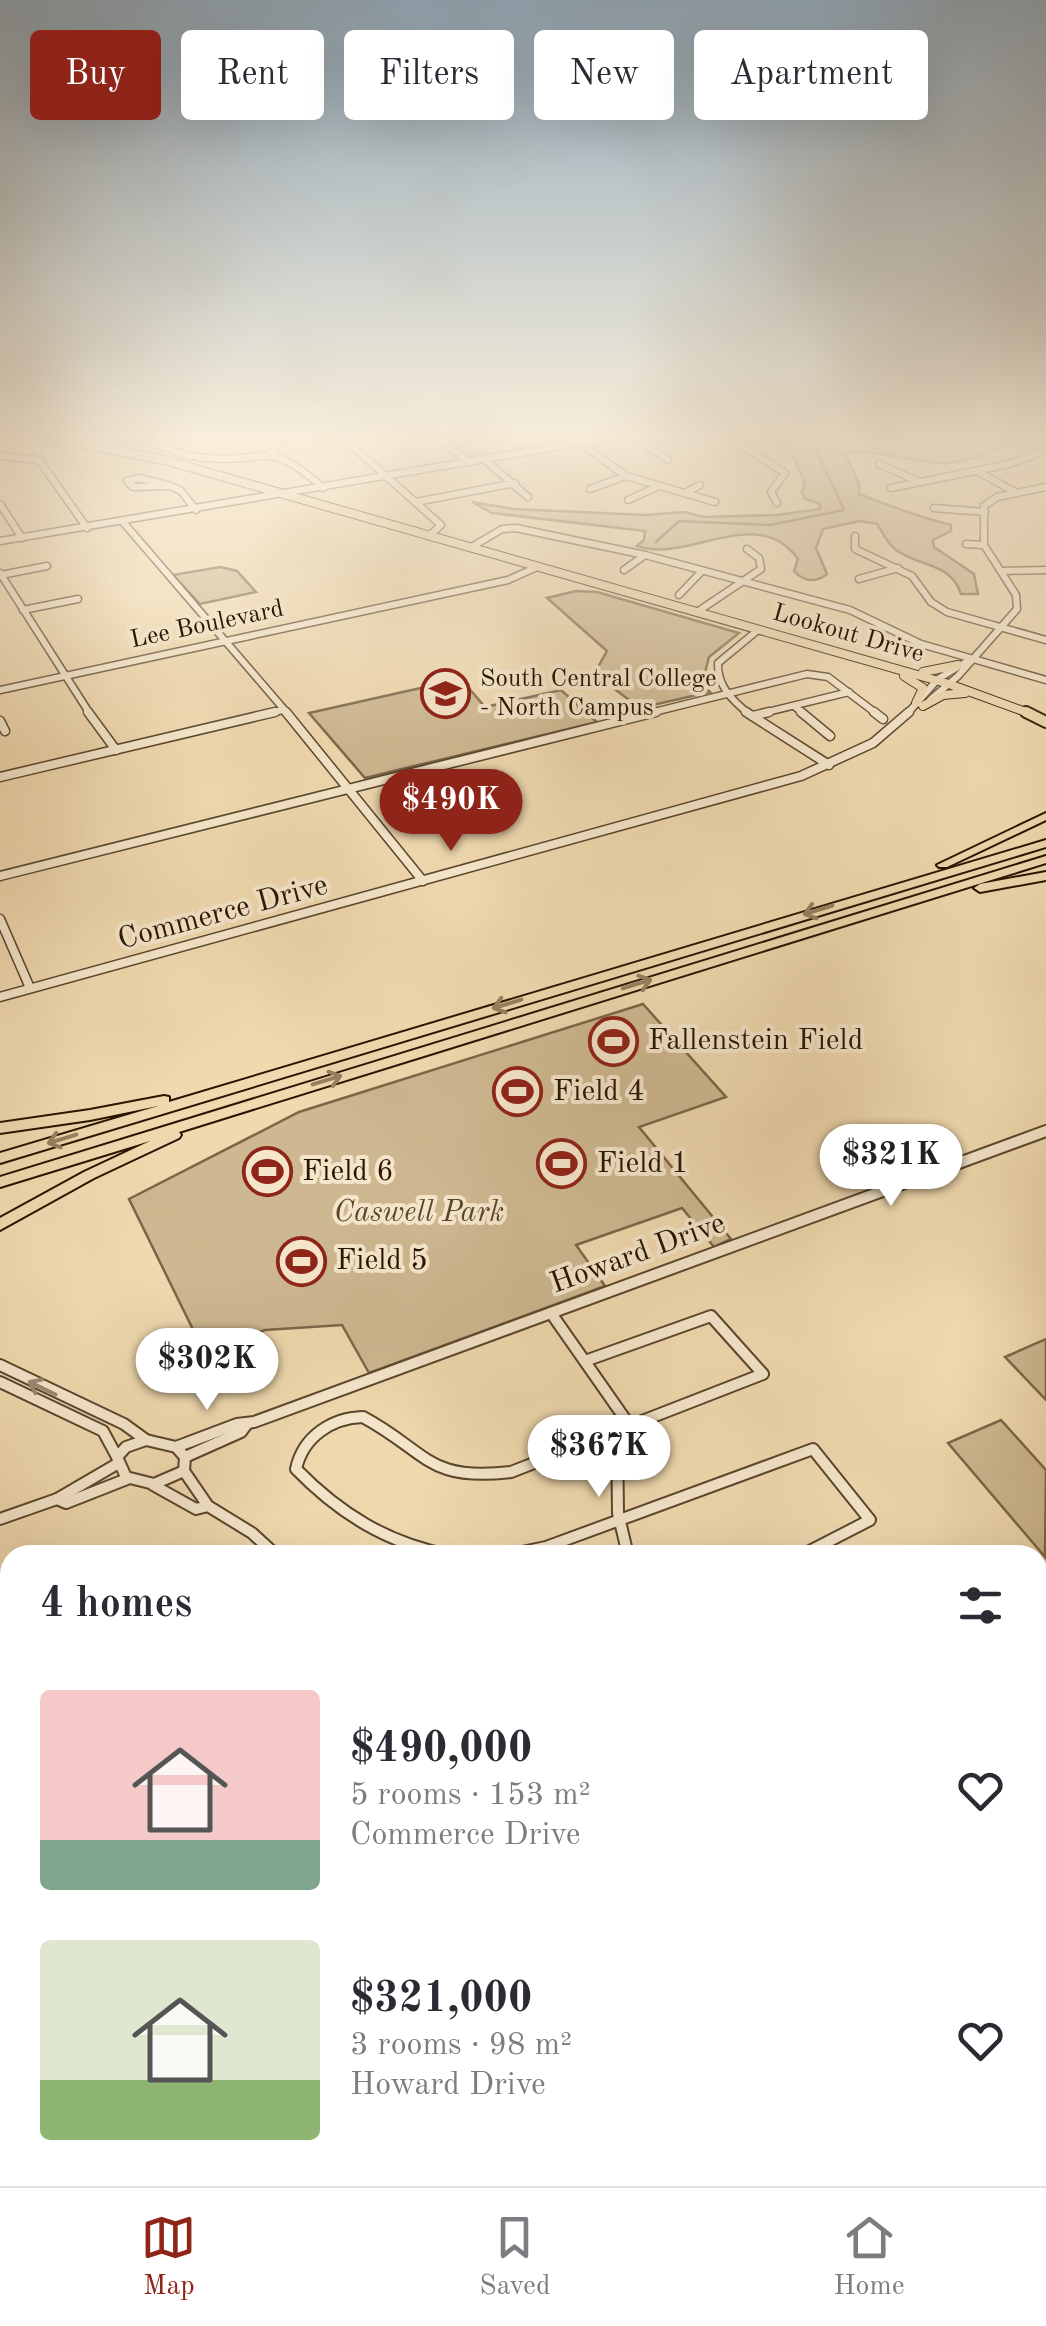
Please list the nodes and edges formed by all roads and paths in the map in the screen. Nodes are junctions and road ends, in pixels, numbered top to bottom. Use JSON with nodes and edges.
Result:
{"nodes":[{"id":1,"x":137,"y":539,"type":"edge"},
{"id":2,"x":439,"y":539,"type":"edge"},
{"id":3,"x":486,"y":539,"type":"edge"},
{"id":4,"x":571,"y":539,"type":"edge"},
{"id":5,"x":854,"y":539,"type":"edge"},
{"id":6,"x":984,"y":539,"type":"edge"},
{"id":7,"x":966,"y":544,"type":"dead end"},
{"id":8,"x":984,"y":545,"type":"junction"},
{"id":9,"x":470,"y":548,"type":"junction"},
{"id":10,"x":747,"y":549,"type":"dead end"},
{"id":11,"x":646,"y":554,"type":"junction"},
{"id":12,"x":47,"y":566,"type":"dead end"},
{"id":13,"x":537,"y":567,"type":"junction"},
{"id":14,"x":898,"y":568,"type":"junction"},
{"id":15,"x":624,"y":570,"type":"dead end"},
{"id":16,"x":702,"y":570,"type":"junction"},
{"id":17,"x":1046,"y":570,"type":"edge"},
{"id":18,"x":1001,"y":571,"type":"junction"},
{"id":19,"x":1,"y":574,"type":"edge"},
{"id":20,"x":859,"y":578,"type":"dead end"},
{"id":21,"x":742,"y":582,"type":"junction"},
{"id":22,"x":680,"y":594,"type":"dead end"},
{"id":23,"x":78,"y":599,"type":"dead end"},
{"id":24,"x":23,"y":610,"type":"junction"},
{"id":25,"x":697,"y":612,"type":"junction"},
{"id":26,"x":1001,"y":628,"type":"junction"},
{"id":27,"x":758,"y":630,"type":"junction"},
{"id":28,"x":228,"y":640,"type":"junction"},
{"id":29,"x":1046,"y":640,"type":"edge"},
{"id":30,"x":970,"y":659,"type":"junction"},
{"id":31,"x":868,"y":661,"type":"junction"},
{"id":32,"x":958,"y":664,"type":"junction"},
{"id":33,"x":903,"y":670,"type":"junction"},
{"id":34,"x":64,"y":676,"type":"junction"},
{"id":35,"x":1046,"y":680,"type":"edge"},
{"id":36,"x":944,"y":682,"type":"junction"},
{"id":37,"x":0,"y":690,"type":"edge"},
{"id":38,"x":849,"y":692,"type":"junction"},
{"id":39,"x":726,"y":694,"type":"junction"},
{"id":40,"x":986,"y":697,"type":"junction"},
{"id":41,"x":919,"y":705,"type":"junction"},
{"id":42,"x":794,"y":706,"type":"junction"},
{"id":43,"x":283,"y":710,"type":"junction"},
{"id":44,"x":753,"y":716,"type":"junction"},
{"id":45,"x":907,"y":716,"type":"joint"},
{"id":46,"x":883,"y":719,"type":"dead end"},
{"id":47,"x":0,"y":721,"type":"edge"},
{"id":48,"x":1046,"y":722,"type":"edge"},
{"id":49,"x":6,"y":731,"type":"dead end"},
{"id":50,"x":1046,"y":731,"type":"edge"},
{"id":51,"x":830,"y":736,"type":"dead end"},
{"id":52,"x":116,"y":750,"type":"junction"},
{"id":53,"x":829,"y":766,"type":"junction"},
{"id":54,"x":0,"y":777,"type":"edge"},
{"id":55,"x":348,"y":789,"type":"junction"},
{"id":56,"x":1046,"y":816,"type":"edge"},
{"id":57,"x":1046,"y":843,"type":"edge"},
{"id":58,"x":1046,"y":859,"type":"edge"},
{"id":59,"x":0,"y":876,"type":"edge"},
{"id":60,"x":1046,"y":876,"type":"edge"},
{"id":61,"x":423,"y":881,"type":"junction"},
{"id":62,"x":870,"y":894,"type":"junction"},
{"id":63,"x":878,"y":910,"type":"junction"},
{"id":64,"x":0,"y":920,"type":"edge"},
{"id":65,"x":30,"y":988,"type":"junction"},
{"id":66,"x":0,"y":997,"type":"edge"},
{"id":67,"x":272,"y":1076,"type":"junction"},
{"id":68,"x":234,"y":1108,"type":"junction"},
{"id":69,"x":0,"y":1128,"type":"edge"},
{"id":70,"x":1046,"y":1130,"type":"edge"},
{"id":71,"x":0,"y":1158,"type":"edge"},
{"id":72,"x":0,"y":1182,"type":"edge"},
{"id":73,"x":0,"y":1226,"type":"edge"},
{"id":74,"x":550,"y":1314,"type":"junction"},
{"id":75,"x":585,"y":1361,"type":"junction"},
{"id":76,"x":0,"y":1365,"type":"edge"},
{"id":77,"x":0,"y":1382,"type":"edge"},
{"id":78,"x":78,"y":1405,"type":"junction"},
{"id":79,"x":69,"y":1415,"type":"junction"},
{"id":80,"x":248,"y":1424,"type":"junction"},
{"id":81,"x":630,"y":1426,"type":"junction"},
{"id":82,"x":617,"y":1431,"type":"junction"},
{"id":83,"x":146,"y":1440,"type":"junction"},
{"id":84,"x":176,"y":1447,"type":"junction"},
{"id":85,"x":117,"y":1460,"type":"junction"},
{"id":86,"x":184,"y":1464,"type":"junction"},
{"id":87,"x":127,"y":1479,"type":"junction"},
{"id":88,"x":153,"y":1485,"type":"junction"},
{"id":89,"x":57,"y":1498,"type":"junction"},
{"id":90,"x":208,"y":1506,"type":"junction"},
{"id":91,"x":0,"y":1519,"type":"edge"},
{"id":92,"x":620,"y":1520,"type":"junction"},
{"id":93,"x":265,"y":1545,"type":"edge"},
{"id":94,"x":410,"y":1545,"type":"edge"},
{"id":95,"x":551,"y":1545,"type":"edge"},
{"id":96,"x":622,"y":1545,"type":"edge"},
{"id":97,"x":821,"y":1545,"type":"edge"}],
"edges":[{"from":1,"to":28,"type":"street"},
{"from":2,"to":9,"type":"main road","name":"Lookout Drive"},
{"from":3,"to":9,"type":"street"},
{"from":4,"to":11,"type":"street"},
{"from":5,"to":14,"type":"street"},
{"from":6,"to":8,"type":"street"},
{"from":7,"to":8,"type":"street"},
{"from":8,"to":18,"type":"street"},
{"from":9,"to":13,"type":"main road","name":"Lookout Drive"},
{"from":10,"to":21,"type":"street"},
{"from":11,"to":15,"type":"street"},
{"from":11,"to":16,"type":"street"},
{"from":12,"to":19,"type":"street"},
{"from":13,"to":25,"type":"main road","name":"Lookout Drive"},
{"from":13,"to":28,"type":"street","name":"Lee Boulevard"},
{"from":14,"to":20,"type":"street"},
{"from":14,"to":26,"type":"street"},
{"from":16,"to":21,"type":"street"},
{"from":16,"to":22,"type":"street"},
{"from":17,"to":18,"type":"street"},
{"from":18,"to":26,"type":"street"},
{"from":19,"to":24,"type":"street"},
{"from":21,"to":25,"type":"street"},
{"from":21,"to":30,"type":"street"},
{"from":23,"to":24,"type":"street"},
{"from":24,"to":34,"type":"street"},
{"from":25,"to":27,"type":"main road","name":"Lookout Drive"},
{"from":26,"to":29,"type":"street"},
{"from":26,"to":30,"type":"street"},
{"from":27,"to":31,"type":"main road","name":"Lookout Drive"},
{"from":27,"to":39,"type":"street"},
{"from":28,"to":34,"type":"street","name":"Lee Boulevard"},
{"from":28,"to":43,"type":"street"},
{"from":30,"to":32,"type":"street"},
{"from":30,"to":35,"type":"street"},
{"from":30,"to":36,"type":"street"},
{"from":31,"to":33,"type":"main road","name":"Lookout Drive"},
{"from":31,"to":41,"type":"main road"},
{"from":32,"to":33,"type":"main road"},
{"from":32,"to":36,"type":"street"},
{"from":33,"to":36,"type":"main road","name":"Lookout Drive"},
{"from":34,"to":37,"type":"street","name":"Lee Boulevard"},
{"from":34,"to":52,"type":"street"},
{"from":36,"to":40,"type":"main road","name":"Lookout Drive"},
{"from":36,"to":41,"type":"street","name":"Commerce Drive"},
{"from":38,"to":39,"type":"street"},
{"from":38,"to":42,"type":"street"},
{"from":38,"to":46,"type":"street"},
{"from":39,"to":44,"type":"street"},
{"from":39,"to":55,"type":"street"},
{"from":40,"to":41,"type":"main road"},
{"from":40,"to":48,"type":"main road","name":"Lookout Drive"},
{"from":40,"to":50,"type":"main road","name":"Lookout Drive"},
{"from":41,"to":45,"type":"street","name":"Commerce Drive"},
{"from":42,"to":44,"type":"street"},
{"from":42,"to":51,"type":"street"},
{"from":43,"to":52,"type":"street"},
{"from":43,"to":55,"type":"street"},
{"from":44,"to":53,"type":"street"},
{"from":45,"to":53,"type":"street","name":"Commerce Drive"},
{"from":47,"to":49,"type":"street"},
{"from":52,"to":54,"type":"street"},
{"from":53,"to":61,"type":"street","name":"Commerce Drive"},
{"from":55,"to":59,"type":"street"},
{"from":55,"to":61,"type":"street"},
{"from":56,"to":62,"type":"highway"},
{"from":57,"to":62,"type":"highway"},
{"from":58,"to":63,"type":"highway"},
{"from":60,"to":63,"type":"highway"},
{"from":61,"to":65,"type":"street","name":"Commerce Drive"},
{"from":62,"to":67,"type":"highway","one_way":true},
{"from":68,"to":63,"type":"highway","one_way":true},
{"from":64,"to":65,"type":"street"},
{"from":65,"to":66,"type":"street","name":"Commerce Drive"},
{"from":67,"to":69,"type":"highway"},
{"from":67,"to":71,"type":"highway","one_way":true},
{"from":68,"to":72,"type":"highway"},
{"from":68,"to":73,"type":"highway"},
{"from":70,"to":74,"type":"street","name":"Howard Drive"},
{"from":74,"to":75,"type":"street"},
{"from":74,"to":80,"type":"street","name":"Howard Drive"},
{"from":75,"to":81,"type":"street"},
{"from":75,"to":81,"type":"street"},
{"from":78,"to":76,"type":"street","one_way":true},
{"from":77,"to":79,"type":"street"},
{"from":78,"to":79,"type":"street"},
{"from":78,"to":83,"type":"street"},
{"from":79,"to":85,"type":"street"},
{"from":80,"to":84,"type":"street","name":"Howard Drive"},
{"from":80,"to":86,"type":"street","name":"Howard Drive"},
{"from":81,"to":82,"type":"street"},
{"from":82,"to":92,"type":"street"},
{"from":82,"to":94,"type":"street"},
{"from":83,"to":84,"type":"street"},
{"from":83,"to":85,"type":"street"},
{"from":84,"to":86,"type":"street"},
{"from":85,"to":87,"type":"street"},
{"from":85,"to":89,"type":"street"},
{"from":86,"to":88,"type":"street"},
{"from":86,"to":90,"type":"street"},
{"from":87,"to":88,"type":"street"},
{"from":87,"to":89,"type":"street"},
{"from":88,"to":90,"type":"street"},
{"from":89,"to":91,"type":"street"},
{"from":90,"to":93,"type":"street"},
{"from":92,"to":95,"type":"street"},
{"from":92,"to":96,"type":"street"},
{"from":92,"to":97,"type":"street"}]}
